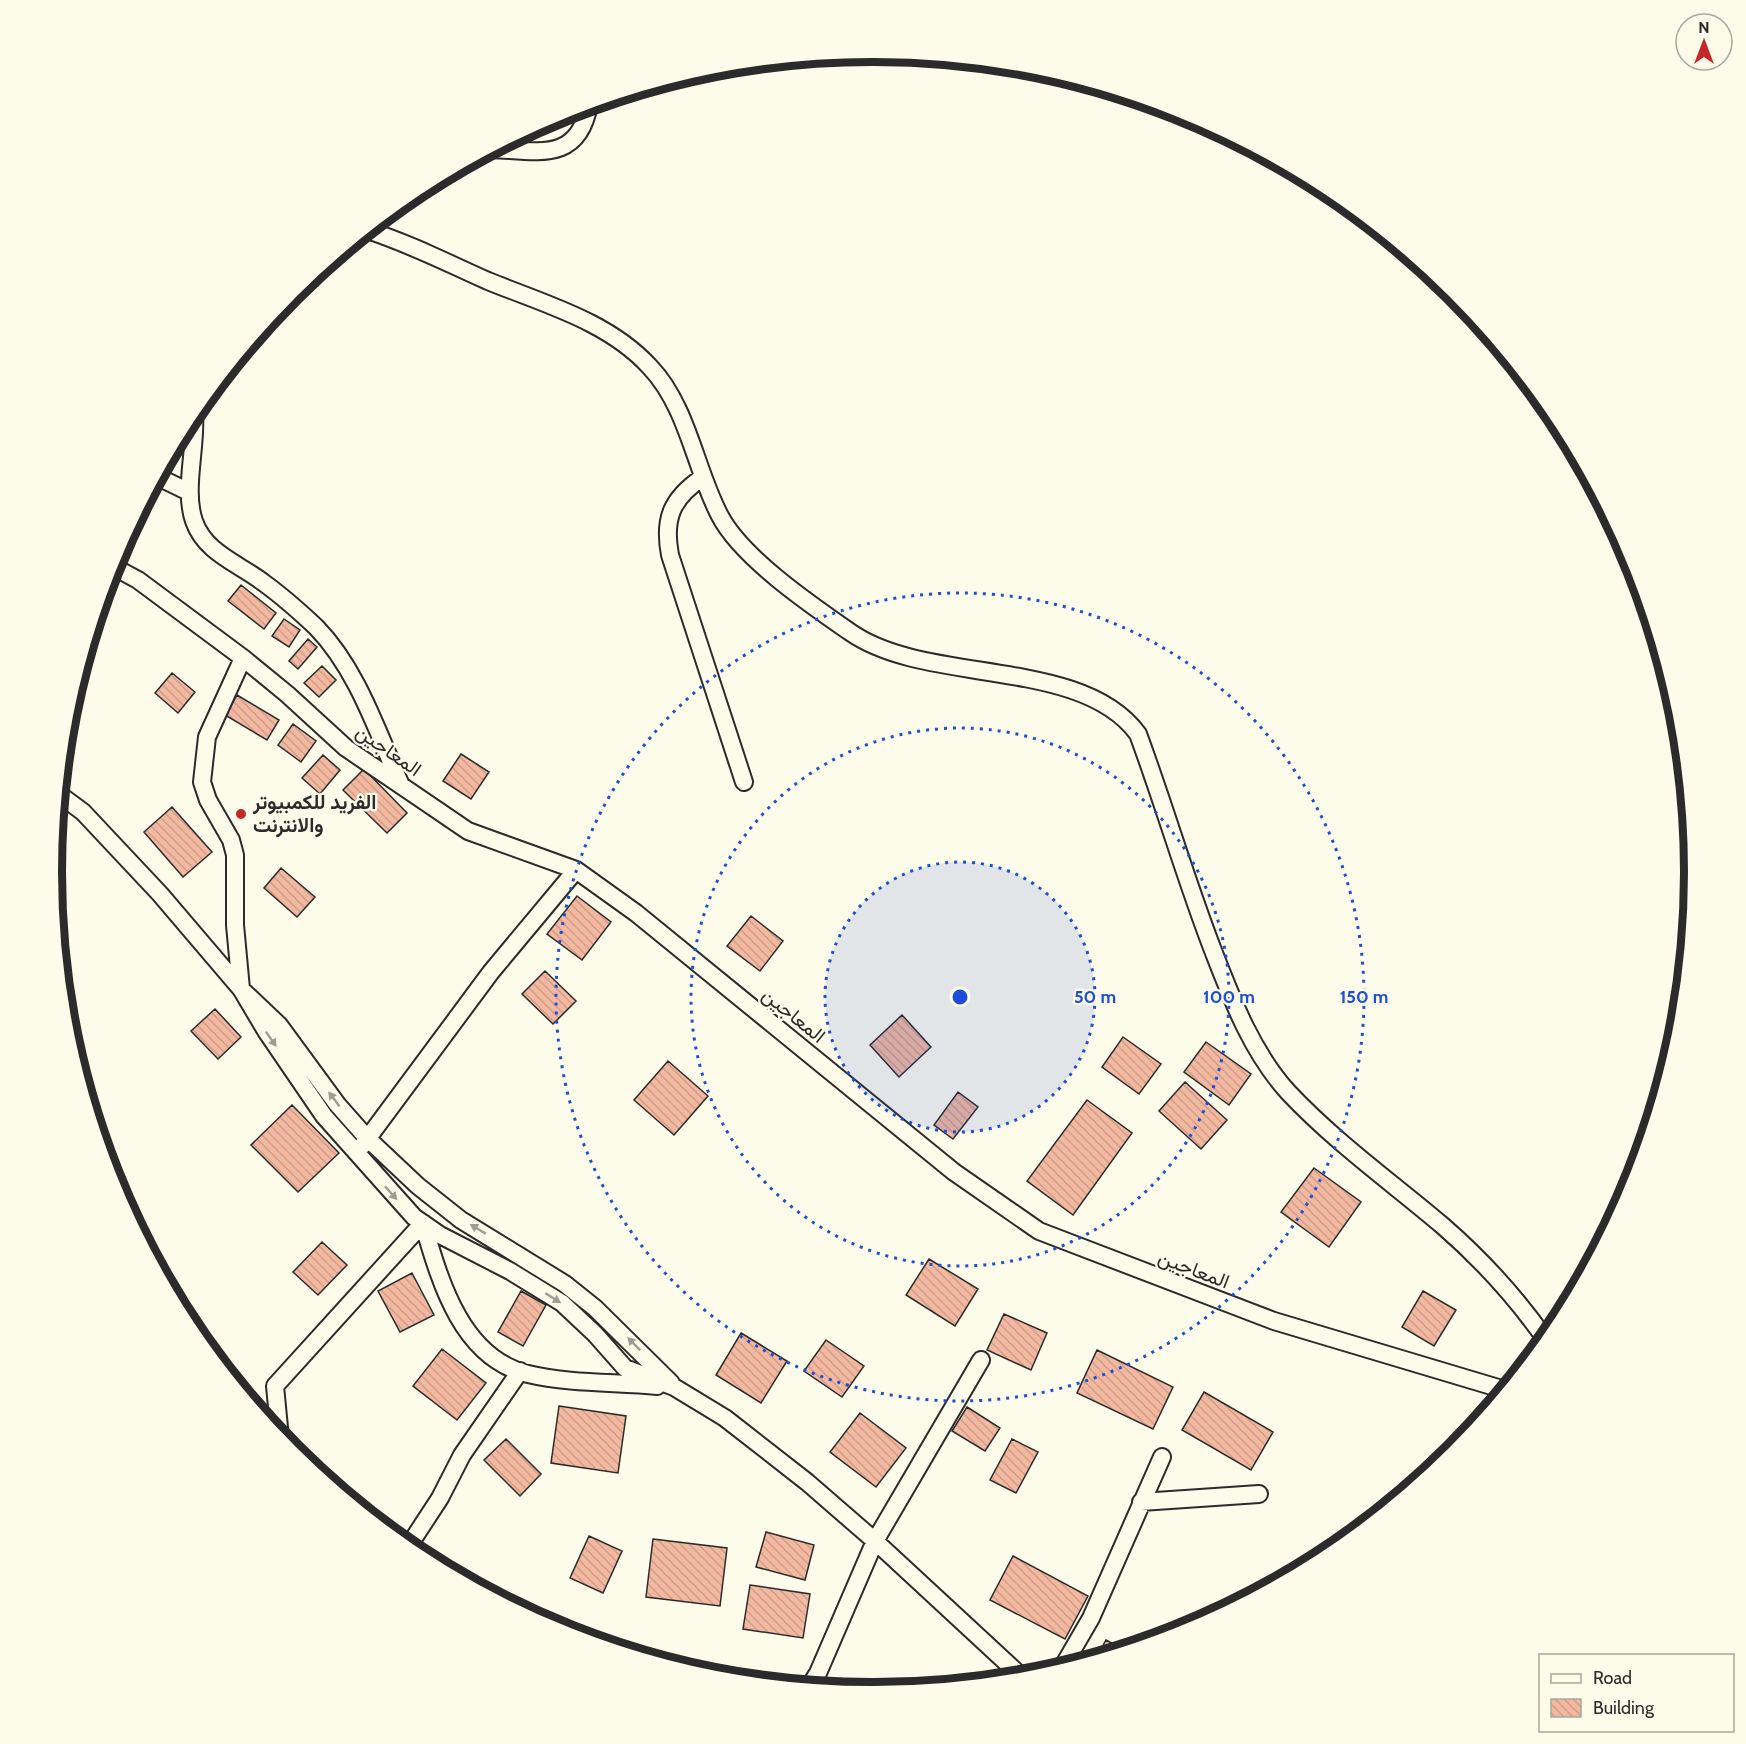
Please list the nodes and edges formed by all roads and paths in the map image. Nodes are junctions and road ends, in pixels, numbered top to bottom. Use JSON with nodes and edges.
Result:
{"nodes":[{"id":1,"x":588,"y":114,"type":"edge"},
{"id":2,"x":507,"y":149,"type":"edge"},
{"id":3,"x":376,"y":233,"type":"edge"},
{"id":4,"x":194,"y":430,"type":"edge"},
{"id":5,"x":703,"y":477,"type":"junction"},
{"id":6,"x":164,"y":480,"type":"edge"},
{"id":7,"x":189,"y":492,"type":"junction"},
{"id":8,"x":121,"y":571,"type":"edge"},
{"id":9,"x":243,"y":658,"type":"junction"},
{"id":10,"x":744,"y":782,"type":"dead end"},
{"id":11,"x":401,"y":784,"type":"junction"},
{"id":12,"x":66,"y":799,"type":"edge"},
{"id":13,"x":576,"y":870,"type":"junction"},
{"id":14,"x":241,"y":989,"type":"junction"},
{"id":15,"x":367,"y":1138,"type":"junction"},
{"id":16,"x":356,"y":1153,"type":"junction"},
{"id":17,"x":423,"y":1223,"type":"junction"},
{"id":18,"x":1540,"y":1331,"type":"edge"},
{"id":19,"x":981,"y":1360,"type":"dead end"},
{"id":20,"x":520,"y":1371,"type":"junction"},
{"id":21,"x":674,"y":1387,"type":"junction"},
{"id":22,"x":1497,"y":1388,"type":"edge"},
{"id":23,"x":278,"y":1422,"type":"edge"},
{"id":24,"x":1162,"y":1457,"type":"dead end"},
{"id":25,"x":1259,"y":1494,"type":"dead end"},
{"id":26,"x":1141,"y":1502,"type":"junction"},
{"id":27,"x":413,"y":1539,"type":"edge"},
{"id":28,"x":875,"y":1541,"type":"junction"},
{"id":29,"x":1067,"y":1659,"type":"edge"},
{"id":30,"x":1014,"y":1670,"type":"edge"},
{"id":31,"x":813,"y":1680,"type":"edge"}],
"edges":[{"from":1,"to":2,"type":"street"},
{"from":3,"to":5,"type":"street"},
{"from":4,"to":7,"type":"street"},
{"from":5,"to":10,"type":"street"},
{"from":5,"to":18,"type":"street"},
{"from":6,"to":7,"type":"street"},
{"from":7,"to":11,"type":"street"},
{"from":8,"to":9,"type":"street","name":"المعاجين"},
{"from":9,"to":11,"type":"street","name":"المعاجين"},
{"from":9,"to":14,"type":"street"},
{"from":11,"to":13,"type":"street","name":"المعاجين"},
{"from":12,"to":14,"type":"street"},
{"from":13,"to":15,"type":"street"},
{"from":13,"to":22,"type":"street","name":"المعاجين"},
{"from":15,"to":14,"type":"street","one_way":true},
{"from":14,"to":16,"type":"street","one_way":true},
{"from":15,"to":16,"type":"street"},
{"from":21,"to":15,"type":"street","one_way":true},
{"from":16,"to":17,"type":"street","one_way":true},
{"from":17,"to":20,"type":"street"},
{"from":17,"to":21,"type":"street","one_way":true},
{"from":17,"to":23,"type":"street"},
{"from":19,"to":28,"type":"street"},
{"from":20,"to":21,"type":"street"},
{"from":20,"to":27,"type":"street"},
{"from":21,"to":28,"type":"street"},
{"from":24,"to":26,"type":"street"},
{"from":25,"to":26,"type":"street"},
{"from":26,"to":29,"type":"street"},
{"from":28,"to":30,"type":"street"},
{"from":28,"to":31,"type":"street"}]}
